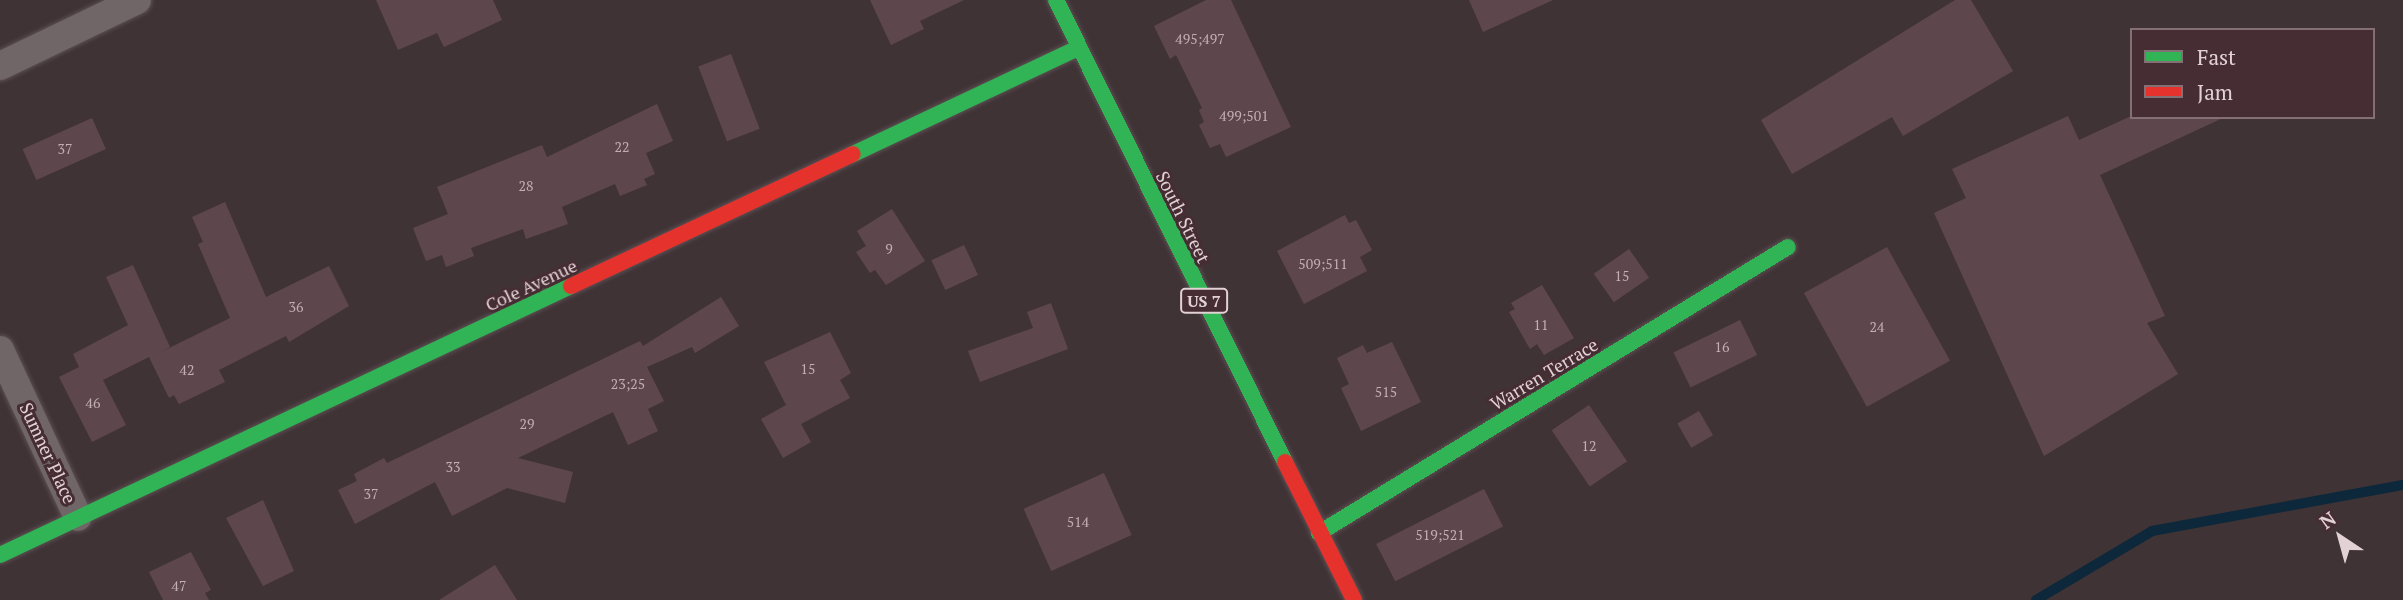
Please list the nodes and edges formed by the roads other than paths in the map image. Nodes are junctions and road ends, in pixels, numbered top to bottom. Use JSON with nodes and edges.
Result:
{"nodes":[{"id":1,"x":137,"y":0,"type":"edge"},
{"id":2,"x":1056,"y":0,"type":"edge"},
{"id":3,"x":1078,"y":48,"type":"junction"},
{"id":4,"x":0,"y":66,"type":"edge"},
{"id":5,"x":1788,"y":247,"type":"dead end"},
{"id":6,"x":0,"y":350,"type":"edge"},
{"id":7,"x":78,"y":517,"type":"junction"},
{"id":8,"x":1319,"y":533,"type":"junction"},
{"id":9,"x":0,"y":555,"type":"edge"},
{"id":10,"x":1354,"y":600,"type":"edge"}],
"edges":[{"from":1,"to":4,"type":"street"},
{"from":2,"to":3,"type":"main road","name":"South Street","number":"US 7"},
{"from":3,"to":7,"type":"main road","name":"Cole Avenue"},
{"from":3,"to":8,"type":"main road","name":"South Street","number":"US 7"},
{"from":5,"to":8,"type":"main road","name":"Warren Terrace"},
{"from":6,"to":7,"type":"street","name":"Sumner Place"},
{"from":7,"to":9,"type":"main road","name":"Cole Avenue"},
{"from":8,"to":10,"type":"main road","name":"South Street","number":"US 7"}]}
